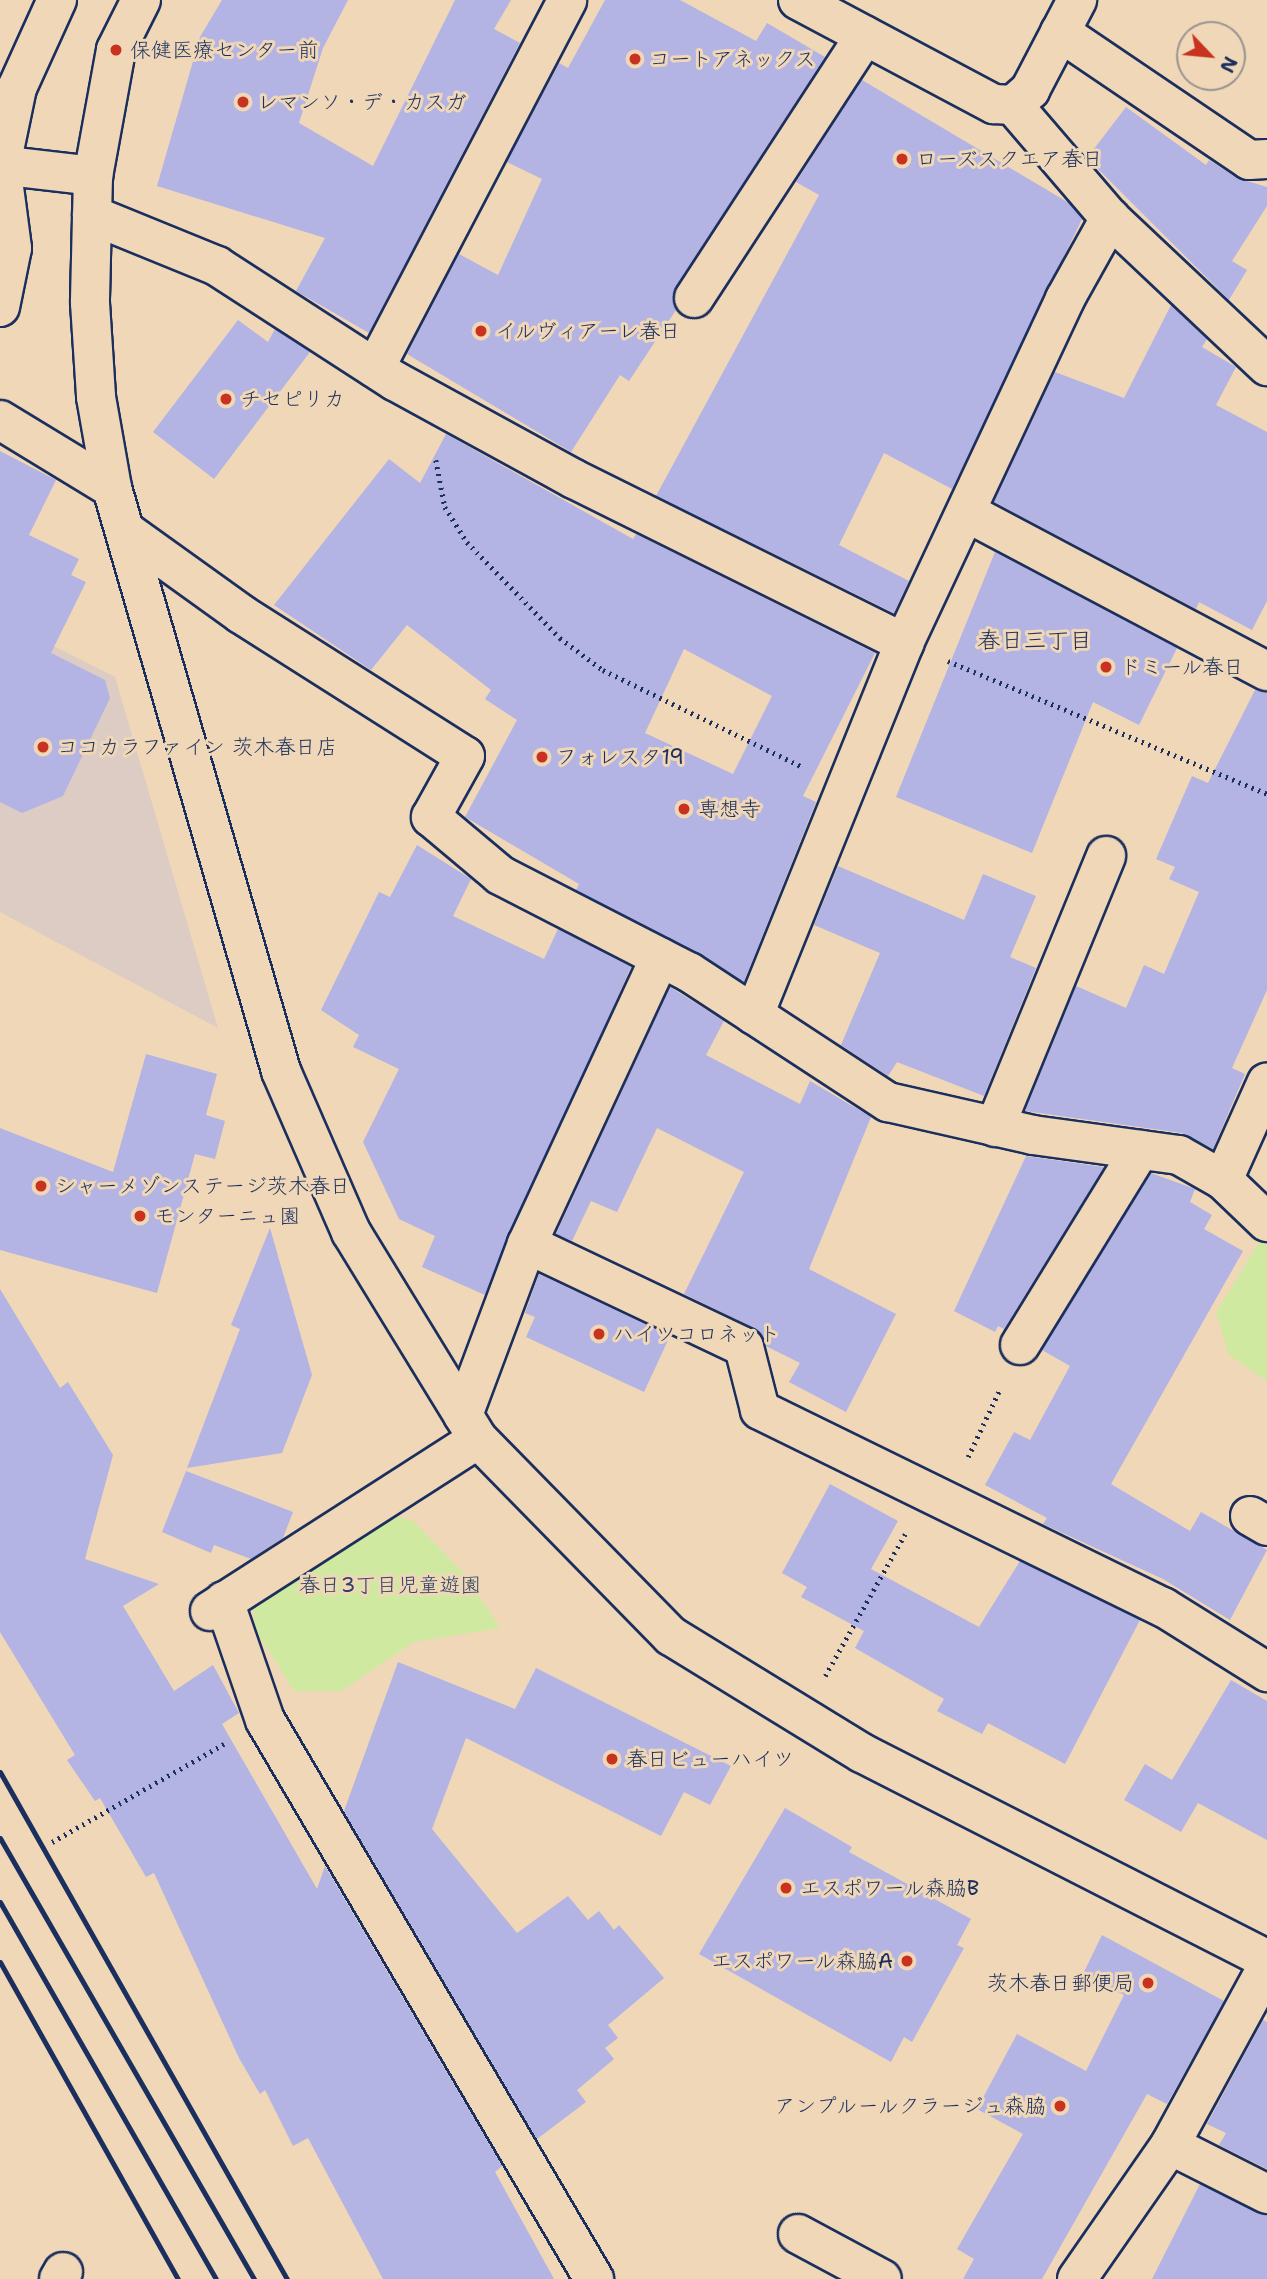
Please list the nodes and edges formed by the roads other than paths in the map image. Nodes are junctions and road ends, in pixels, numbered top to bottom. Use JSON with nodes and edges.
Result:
{"nodes":[{"id":1,"x":57,"y":0,"type":"edge"},
{"id":2,"x":141,"y":0,"type":"edge"},
{"id":3,"x":566,"y":0,"type":"edge"},
{"id":4,"x":798,"y":0,"type":"edge"},
{"id":5,"x":1068,"y":16,"type":"edge"},
{"id":6,"x":866,"y":36,"type":"junction"},
{"id":7,"x":1013,"y":105,"type":"junction"},
{"id":8,"x":1267,"y":159,"type":"edge"},
{"id":9,"x":1,"y":165,"type":"edge"},
{"id":10,"x":93,"y":176,"type":"junction"},
{"id":11,"x":92,"y":215,"type":"junction"},
{"id":12,"x":1111,"y":218,"type":"junction"},
{"id":13,"x":694,"y":298,"type":"dead end"},
{"id":14,"x":0,"y":307,"type":"edge"},
{"id":15,"x":1267,"y":366,"type":"edge"},
{"id":16,"x":375,"y":368,"type":"junction"},
{"id":17,"x":0,"y":420,"type":"edge"},
{"id":18,"x":112,"y":488,"type":"junction"},
{"id":19,"x":968,"y":513,"type":"junction"},
{"id":20,"x":127,"y":532,"type":"junction"},
{"id":21,"x":904,"y":643,"type":"junction"},
{"id":22,"x":1267,"y":671,"type":"edge"},
{"id":23,"x":1106,"y":856,"type":"dead end"},
{"id":24,"x":660,"y":957,"type":"junction"},
{"id":25,"x":754,"y":1015,"type":"junction"},
{"id":26,"x":1267,"y":1083,"type":"edge"},
{"id":27,"x":995,"y":1126,"type":"junction"},
{"id":28,"x":1140,"y":1150,"type":"junction"},
{"id":29,"x":1223,"y":1180,"type":"junction"},
{"id":30,"x":1267,"y":1222,"type":"edge"},
{"id":31,"x":527,"y":1244,"type":"junction"},
{"id":32,"x":1020,"y":1345,"type":"road end"},
{"id":33,"x":471,"y":1427,"type":"junction"},
{"id":34,"x":1267,"y":1672,"type":"edge"},
{"id":35,"x":1267,"y":1959,"type":"edge"},
{"id":36,"x":1267,"y":1967,"type":"edge"},
{"id":37,"x":1170,"y":2145,"type":"junction"},
{"id":38,"x":1267,"y":2194,"type":"edge"},
{"id":39,"x":798,"y":2234,"type":"dead end"},
{"id":40,"x":594,"y":2279,"type":"edge"},
{"id":41,"x":882,"y":2279,"type":"edge"},
{"id":42,"x":1077,"y":2279,"type":"edge"}],
"edges":[{"from":1,"to":9,"type":"street"},
{"from":2,"to":10,"type":"street"},
{"from":3,"to":16,"type":"street"},
{"from":4,"to":6,"type":"street"},
{"from":5,"to":7,"type":"street"},
{"from":5,"to":8,"type":"street"},
{"from":6,"to":7,"type":"street"},
{"from":6,"to":13,"type":"street"},
{"from":7,"to":12,"type":"street"},
{"from":9,"to":10,"type":"street"},
{"from":9,"to":14,"type":"street"},
{"from":10,"to":11,"type":"street"},
{"from":11,"to":16,"type":"street"},
{"from":11,"to":18,"type":"street"},
{"from":12,"to":15,"type":"street"},
{"from":12,"to":19,"type":"street"},
{"from":16,"to":21,"type":"street"},
{"from":17,"to":18,"type":"street"},
{"from":18,"to":20,"type":"street"},
{"from":19,"to":21,"type":"street"},
{"from":19,"to":22,"type":"street"},
{"from":20,"to":24,"type":"street"},
{"from":20,"to":33,"type":"street"},
{"from":21,"to":25,"type":"street"},
{"from":23,"to":27,"type":"street"},
{"from":24,"to":25,"type":"street"},
{"from":24,"to":31,"type":"street"},
{"from":25,"to":27,"type":"street"},
{"from":26,"to":29,"type":"street"},
{"from":27,"to":28,"type":"street"},
{"from":28,"to":29,"type":"street"},
{"from":28,"to":32,"type":"street"},
{"from":29,"to":30,"type":"street"},
{"from":31,"to":33,"type":"street"},
{"from":31,"to":34,"type":"street"},
{"from":33,"to":35,"type":"street"},
{"from":33,"to":40,"type":"street"},
{"from":36,"to":37,"type":"street"},
{"from":37,"to":38,"type":"street"},
{"from":37,"to":42,"type":"street"},
{"from":39,"to":41,"type":"street"}]}
